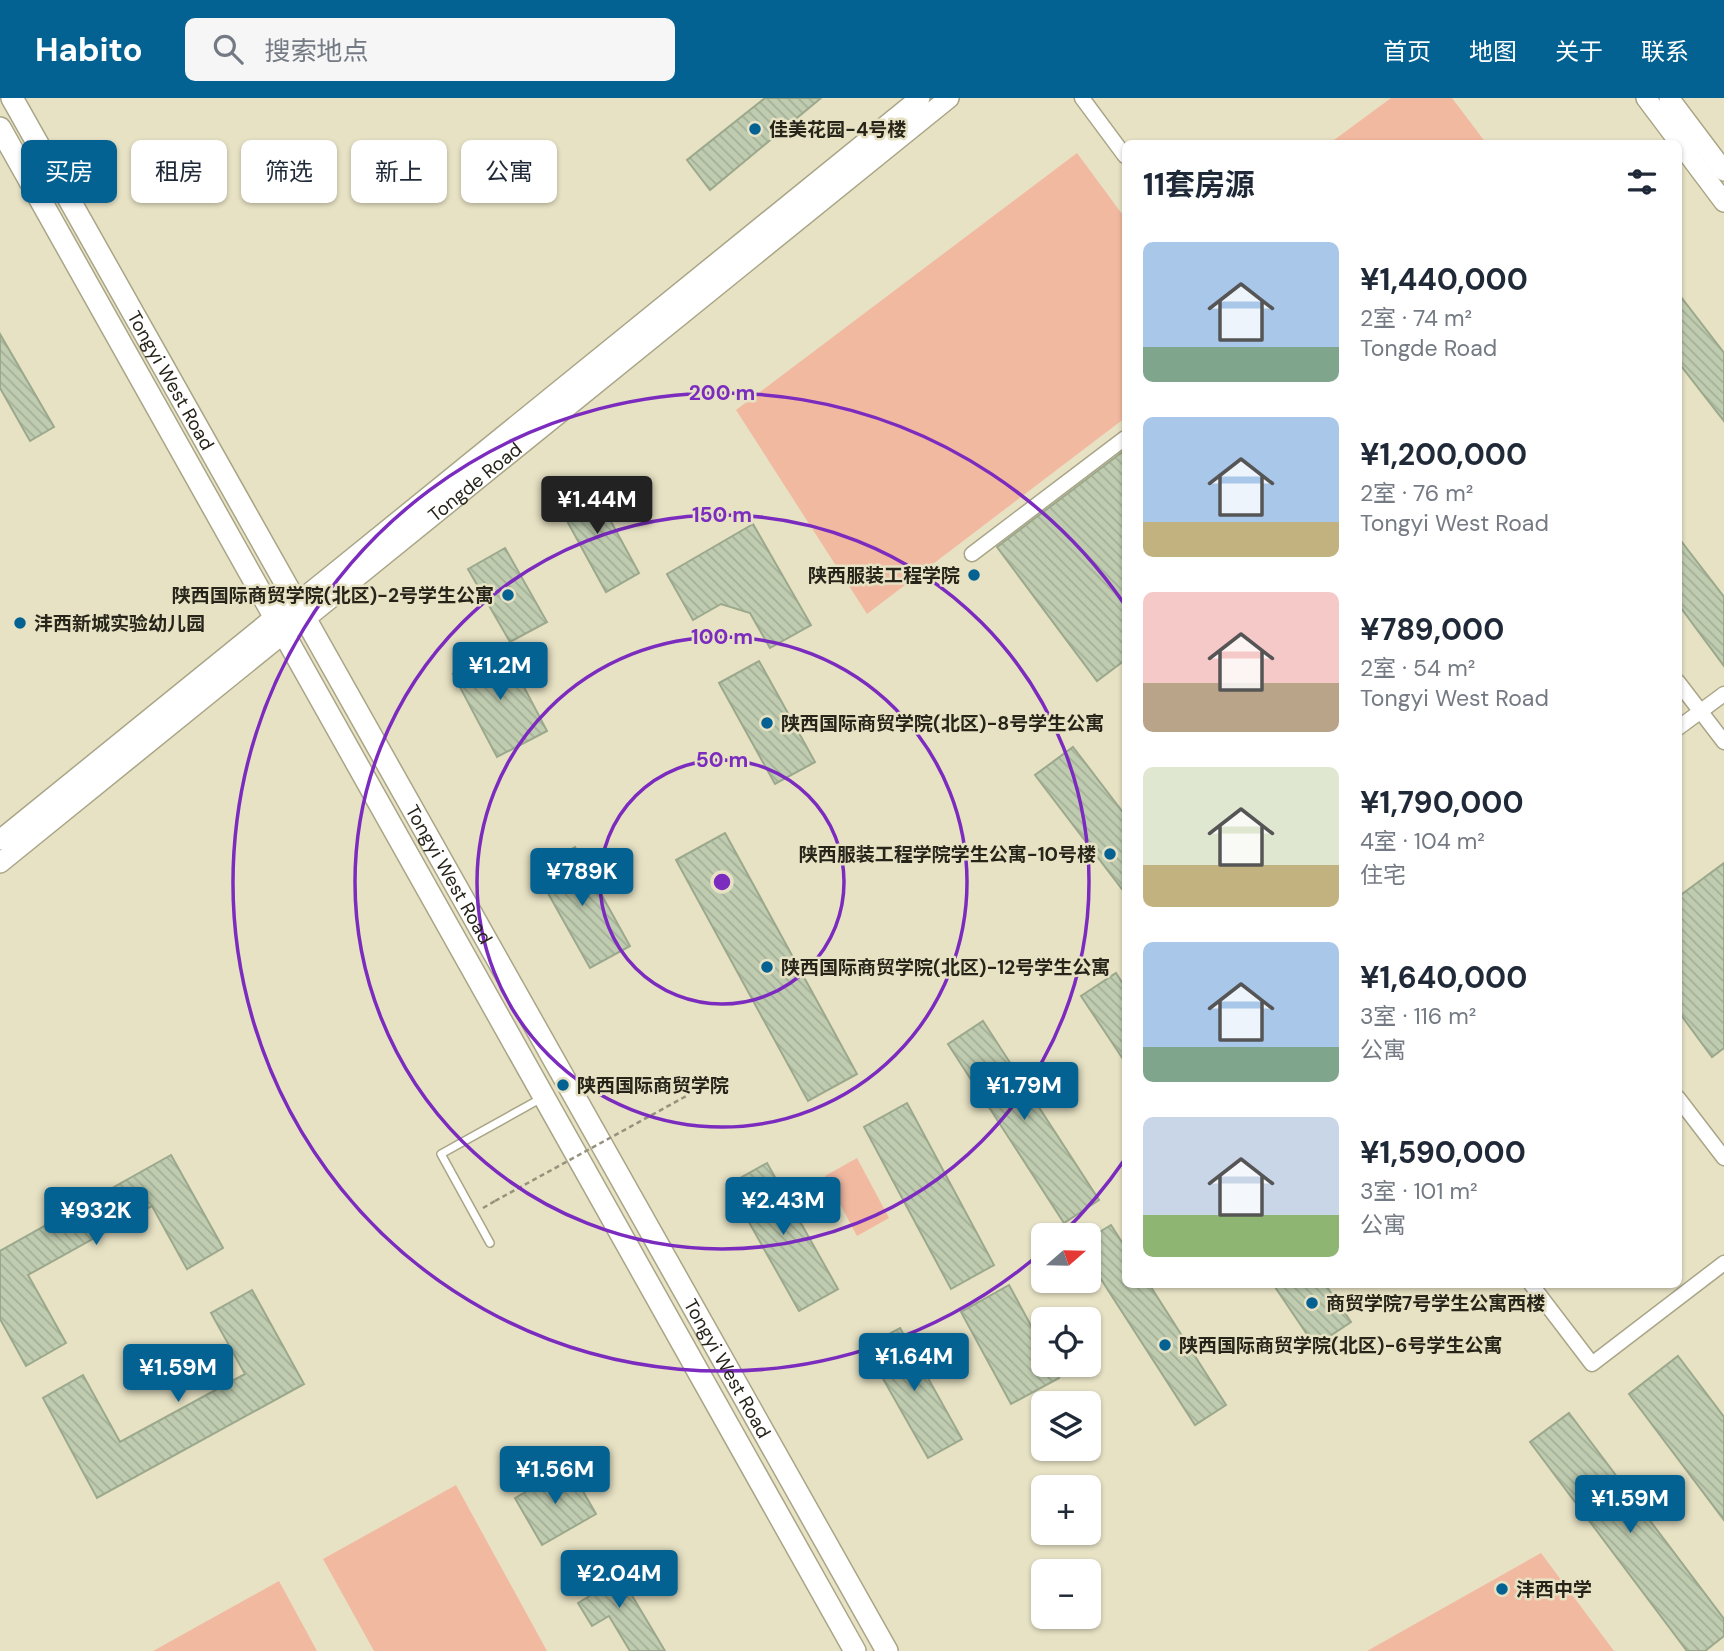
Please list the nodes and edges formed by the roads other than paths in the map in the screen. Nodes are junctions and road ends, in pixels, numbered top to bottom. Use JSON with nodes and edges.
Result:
{"nodes":[{"id":1,"x":12,"y":98,"type":"edge"},
{"id":2,"x":920,"y":98,"type":"edge"},
{"id":3,"x":949,"y":98,"type":"edge"},
{"id":4,"x":1082,"y":98,"type":"edge"},
{"id":5,"x":1646,"y":98,"type":"edge"},
{"id":6,"x":1669,"y":98,"type":"edge"},
{"id":7,"x":0,"y":128,"type":"edge"},
{"id":8,"x":1678,"y":140,"type":"edge"},
{"id":9,"x":1682,"y":146,"type":"edge"},
{"id":10,"x":1122,"y":152,"type":"edge"},
{"id":11,"x":1724,"y":171,"type":"edge"},
{"id":12,"x":1724,"y":202,"type":"edge"},
{"id":13,"x":1122,"y":440,"type":"edge"},
{"id":14,"x":972,"y":554,"type":"dead end"},
{"id":15,"x":301,"y":612,"type":"junction"},
{"id":16,"x":279,"y":625,"type":"junction"},
{"id":17,"x":1682,"y":687,"type":"edge"},
{"id":18,"x":1724,"y":694,"type":"edge"},
{"id":19,"x":1701,"y":711,"type":"junction"},
{"id":20,"x":1682,"y":725,"type":"edge"},
{"id":21,"x":1724,"y":742,"type":"edge"},
{"id":22,"x":0,"y":840,"type":"edge"},
{"id":23,"x":0,"y":863,"type":"edge"},
{"id":24,"x":544,"y":1096,"type":"junction"},
{"id":25,"x":1682,"y":1103,"type":"edge"},
{"id":26,"x":1724,"y":1158,"type":"edge"},
{"id":27,"x":491,"y":1243,"type":"dead end"},
{"id":28,"x":1724,"y":1264,"type":"edge"},
{"id":29,"x":1534,"y":1288,"type":"edge"},
{"id":30,"x":855,"y":1651,"type":"edge"},
{"id":31,"x":887,"y":1651,"type":"edge"}],
"edges":[{"from":1,"to":15,"type":"main road","name":"Tongyi West Road"},
{"from":2,"to":15,"type":"street","name":"Tongde Road"},
{"from":3,"to":15,"type":"street","name":"Tongde Road"},
{"from":4,"to":10,"type":"street"},
{"from":5,"to":8,"type":"street"},
{"from":6,"to":11,"type":"street"},
{"from":7,"to":16,"type":"main road","name":"Tongyi West Road"},
{"from":9,"to":12,"type":"street"},
{"from":13,"to":14,"type":"street"},
{"from":15,"to":16,"type":"street","name":"Tongde Road"},
{"from":15,"to":31,"type":"main road","name":"Tongyi West Road"},
{"from":16,"to":22,"type":"street","name":"Tongde Road"},
{"from":16,"to":23,"type":"street","name":"Tongde Road"},
{"from":16,"to":24,"type":"main road","name":"Tongyi West Road"},
{"from":17,"to":19,"type":"street"},
{"from":18,"to":19,"type":"street"},
{"from":19,"to":20,"type":"street"},
{"from":19,"to":21,"type":"street"},
{"from":24,"to":27,"type":"lane"},
{"from":24,"to":30,"type":"main road","name":"Tongyi West Road"},
{"from":25,"to":26,"type":"street"},
{"from":28,"to":29,"type":"street"}]}
